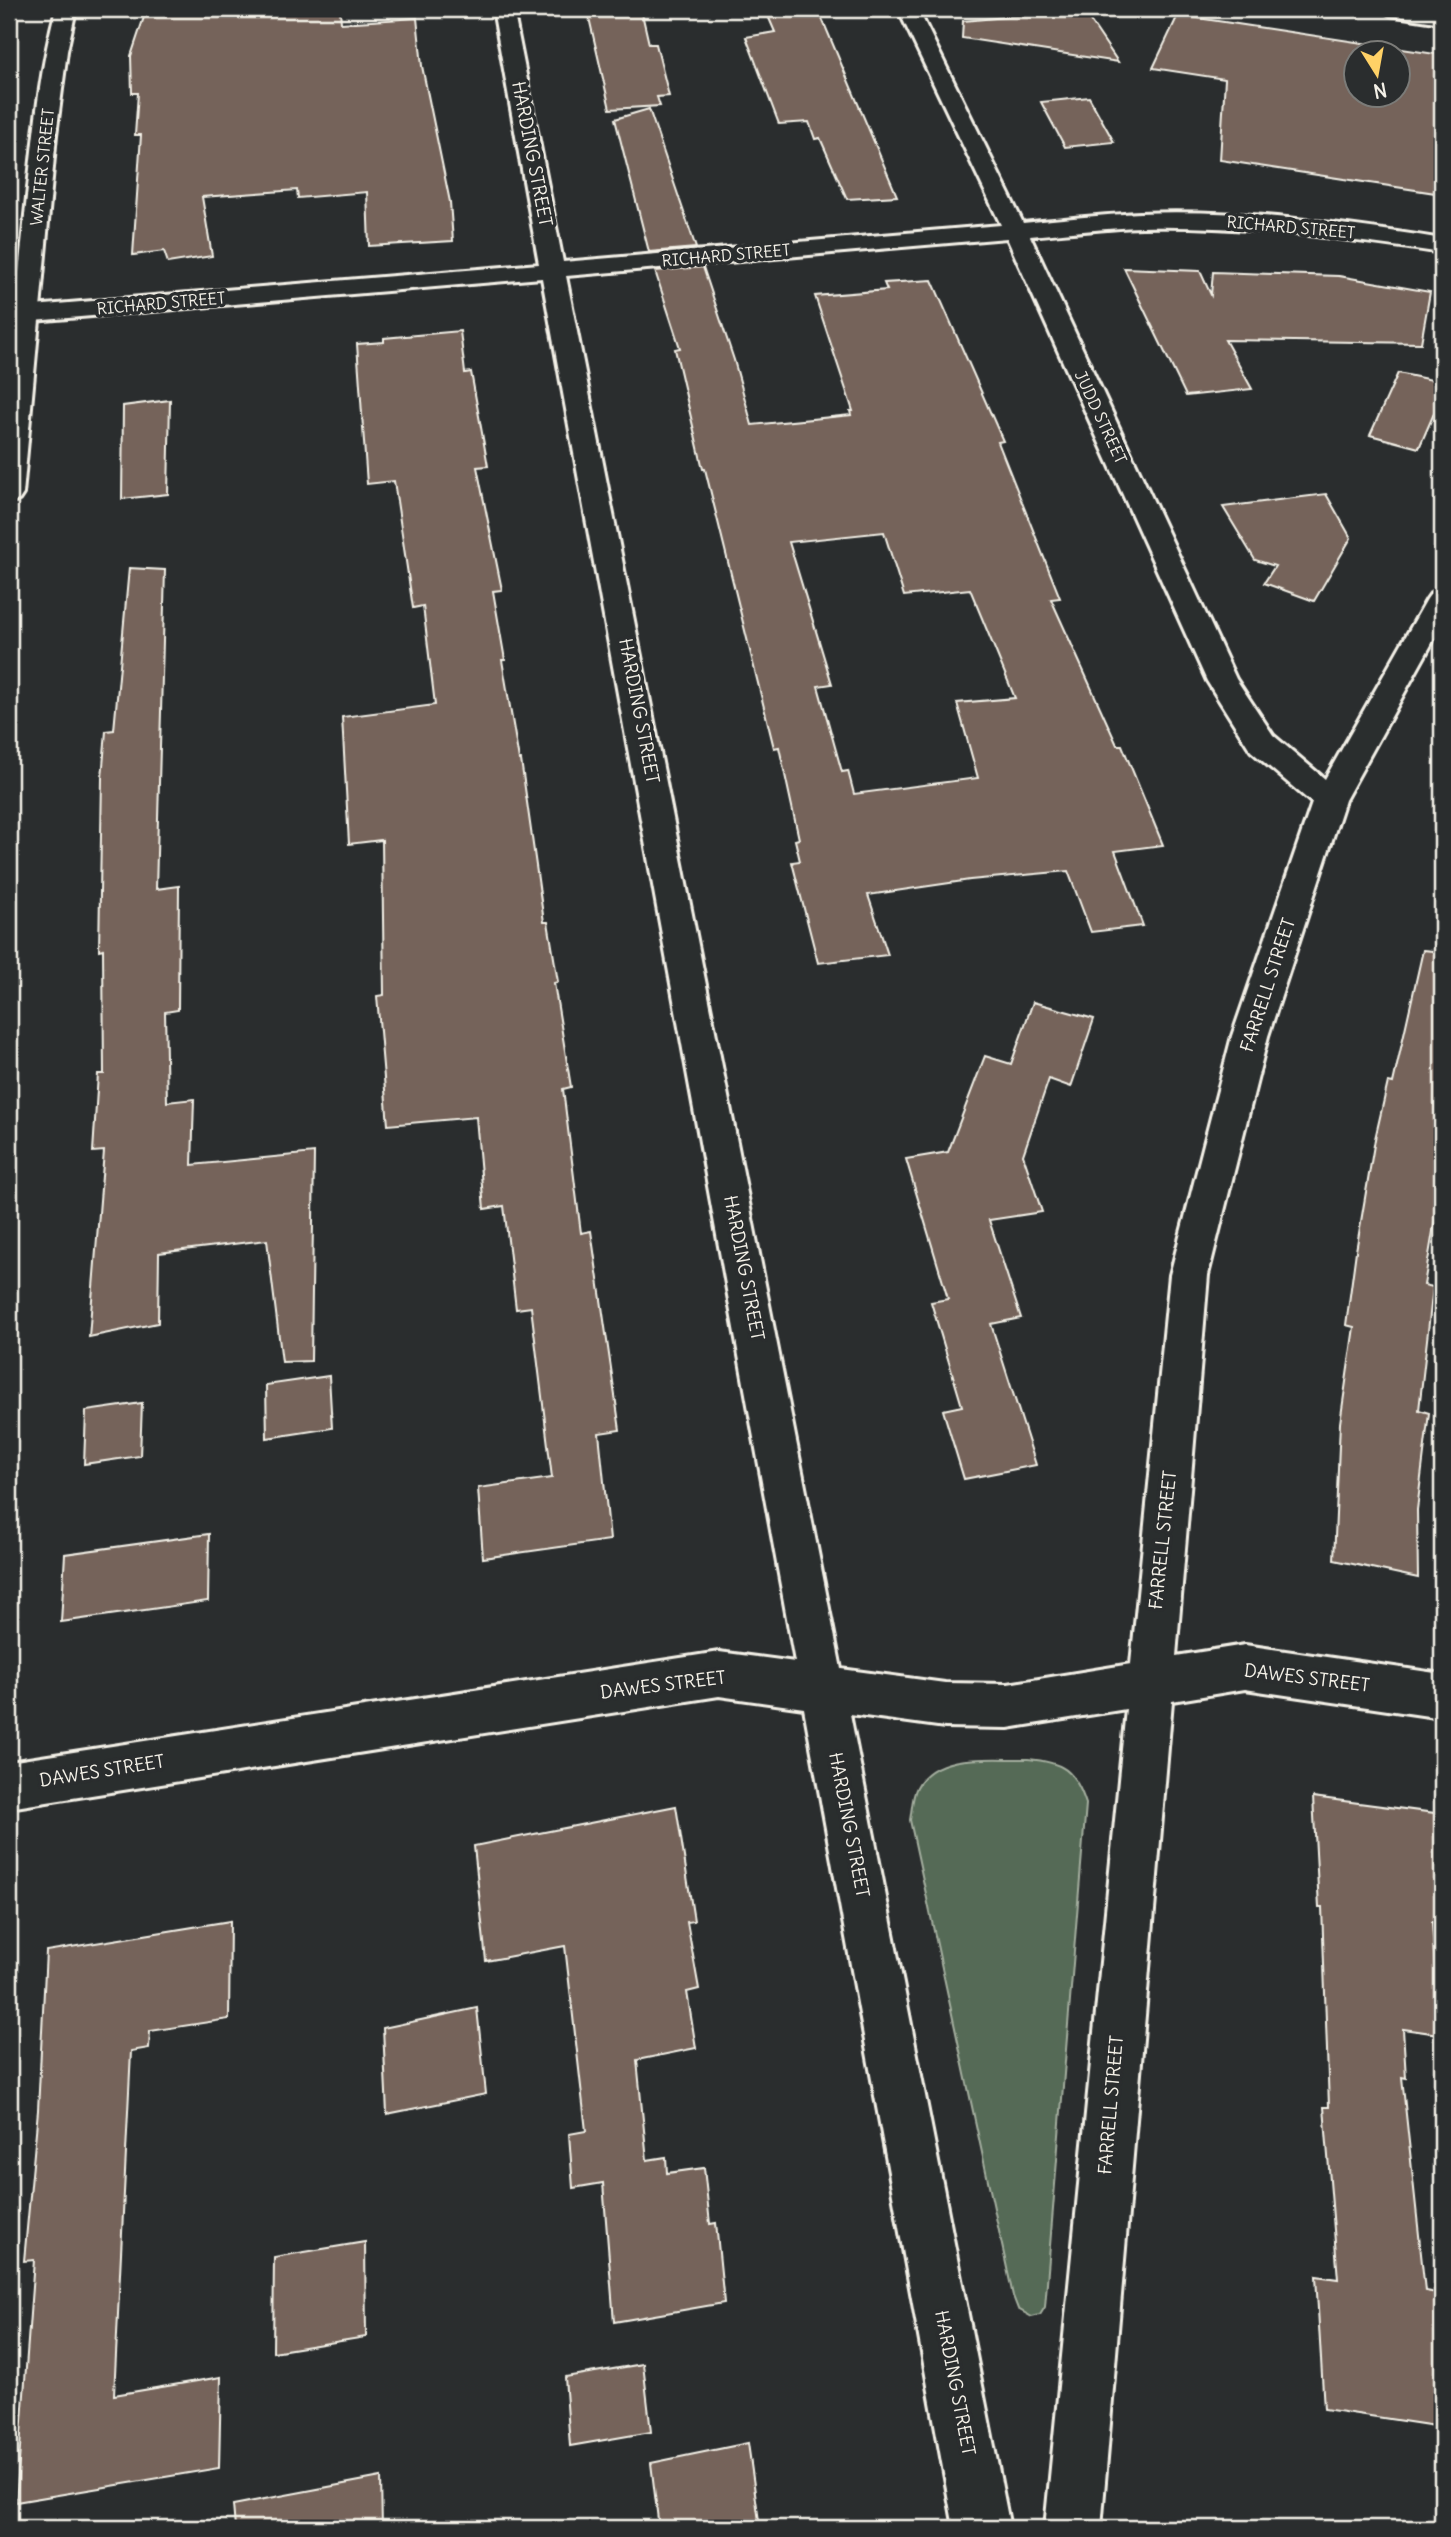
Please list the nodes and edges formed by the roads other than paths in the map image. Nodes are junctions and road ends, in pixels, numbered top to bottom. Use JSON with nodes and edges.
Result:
{"nodes":[{"id":1,"x":66,"y":9,"type":"edge"},
{"id":2,"x":503,"y":9,"type":"edge"},
{"id":3,"x":908,"y":9,"type":"edge"},
{"id":4,"x":1390,"y":9,"type":"edge"},
{"id":5,"x":1442,"y":17,"type":"edge"},
{"id":6,"x":1015,"y":230,"type":"junction"},
{"id":7,"x":1442,"y":246,"type":"edge"},
{"id":8,"x":555,"y":270,"type":"junction"},
{"id":9,"x":18,"y":316,"type":"edge"},
{"id":10,"x":9,"y":494,"type":"edge"},
{"id":11,"x":1442,"y":600,"type":"edge"},
{"id":12,"x":1329,"y":800,"type":"junction"},
{"id":13,"x":1149,"y":1683,"type":"junction"},
{"id":14,"x":823,"y":1688,"type":"junction"},
{"id":15,"x":1442,"y":1696,"type":"edge"},
{"id":16,"x":9,"y":1785,"type":"edge"},
{"id":17,"x":982,"y":2528,"type":"edge"},
{"id":18,"x":1073,"y":2528,"type":"edge"}],
"edges":[{"from":1,"to":9,"type":"street","name":"WALTER STREET"},
{"from":2,"to":8,"type":"street","name":"HARDING STREET"},
{"from":3,"to":6,"type":"street","name":"JUDD STREET"},
{"from":4,"to":5,"type":"street"},
{"from":6,"to":7,"type":"street","name":"RICHARD STREET"},
{"from":6,"to":8,"type":"street","name":"RICHARD STREET"},
{"from":6,"to":12,"type":"street","name":"JUDD STREET"},
{"from":8,"to":9,"type":"street","name":"RICHARD STREET"},
{"from":8,"to":14,"type":"street","name":"HARDING STREET"},
{"from":9,"to":10,"type":"street","name":"WALTER STREET"},
{"from":11,"to":12,"type":"street","name":"FARRELL STREET"},
{"from":12,"to":13,"type":"street","name":"FARRELL STREET"},
{"from":13,"to":14,"type":"street","name":"DAWES STREET"},
{"from":13,"to":15,"type":"street","name":"DAWES STREET"},
{"from":13,"to":18,"type":"street","name":"FARRELL STREET"},
{"from":14,"to":16,"type":"street","name":"DAWES STREET"},
{"from":14,"to":17,"type":"street","name":"HARDING STREET"}]}
